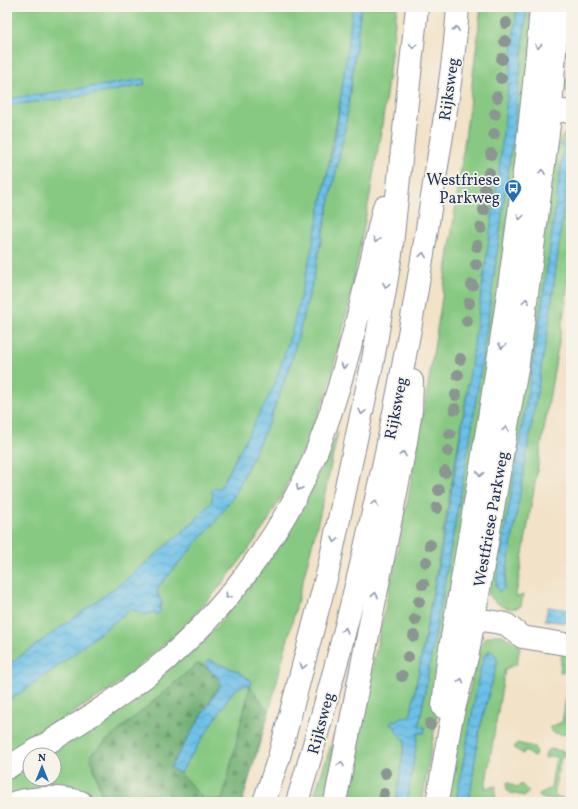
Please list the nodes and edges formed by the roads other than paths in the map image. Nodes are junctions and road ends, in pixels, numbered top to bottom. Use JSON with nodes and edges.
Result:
{"nodes":[{"id":1,"x":417,"y":7,"type":"edge"},
{"id":2,"x":458,"y":7,"type":"edge"},
{"id":3,"x":541,"y":7,"type":"edge"},
{"id":4,"x":558,"y":7,"type":"edge"},
{"id":5,"x":552,"y":110,"type":"edge"},
{"id":6,"x":405,"y":121,"type":"junction"},
{"id":7,"x":414,"y":307,"type":"junction"},
{"id":8,"x":465,"y":617,"type":"junction"},
{"id":9,"x":571,"y":645,"type":"edge"},
{"id":10,"x":7,"y":768,"type":"edge"},
{"id":11,"x":16,"y":802,"type":"edge"},
{"id":12,"x":81,"y":802,"type":"edge"},
{"id":13,"x":264,"y":802,"type":"edge"},
{"id":14,"x":297,"y":802,"type":"edge"},
{"id":15,"x":335,"y":802,"type":"edge"},
{"id":16,"x":427,"y":802,"type":"edge"},
{"id":17,"x":437,"y":802,"type":"edge"}],
"edges":[{"from":1,"to":6,"type":"main road","name":"Rijksweg","one_way":true},
{"from":7,"to":2,"type":"main road","name":"Rijksweg","one_way":true},
{"from":3,"to":5,"type":"main road","name":"Westfriese Parkweg","one_way":true},
{"from":4,"to":5,"type":"main road","name":"Westfriese Parkweg"},
{"from":5,"to":8,"type":"main road","name":"Westfriese Parkweg"},
{"from":6,"to":10,"type":"main road","one_way":true},
{"from":6,"to":13,"type":"main road","name":"Rijksweg","one_way":true},
{"from":14,"to":7,"type":"main road","name":"Rijksweg","one_way":true},
{"from":15,"to":7,"type":"main road","one_way":true},
{"from":8,"to":9,"type":"main road"},
{"from":8,"to":16,"type":"main road","name":"Westfriese Parkweg"},
{"from":17,"to":8,"type":"main road","name":"Westfriese Parkweg","one_way":true},
{"from":11,"to":12,"type":"main road"}]}
